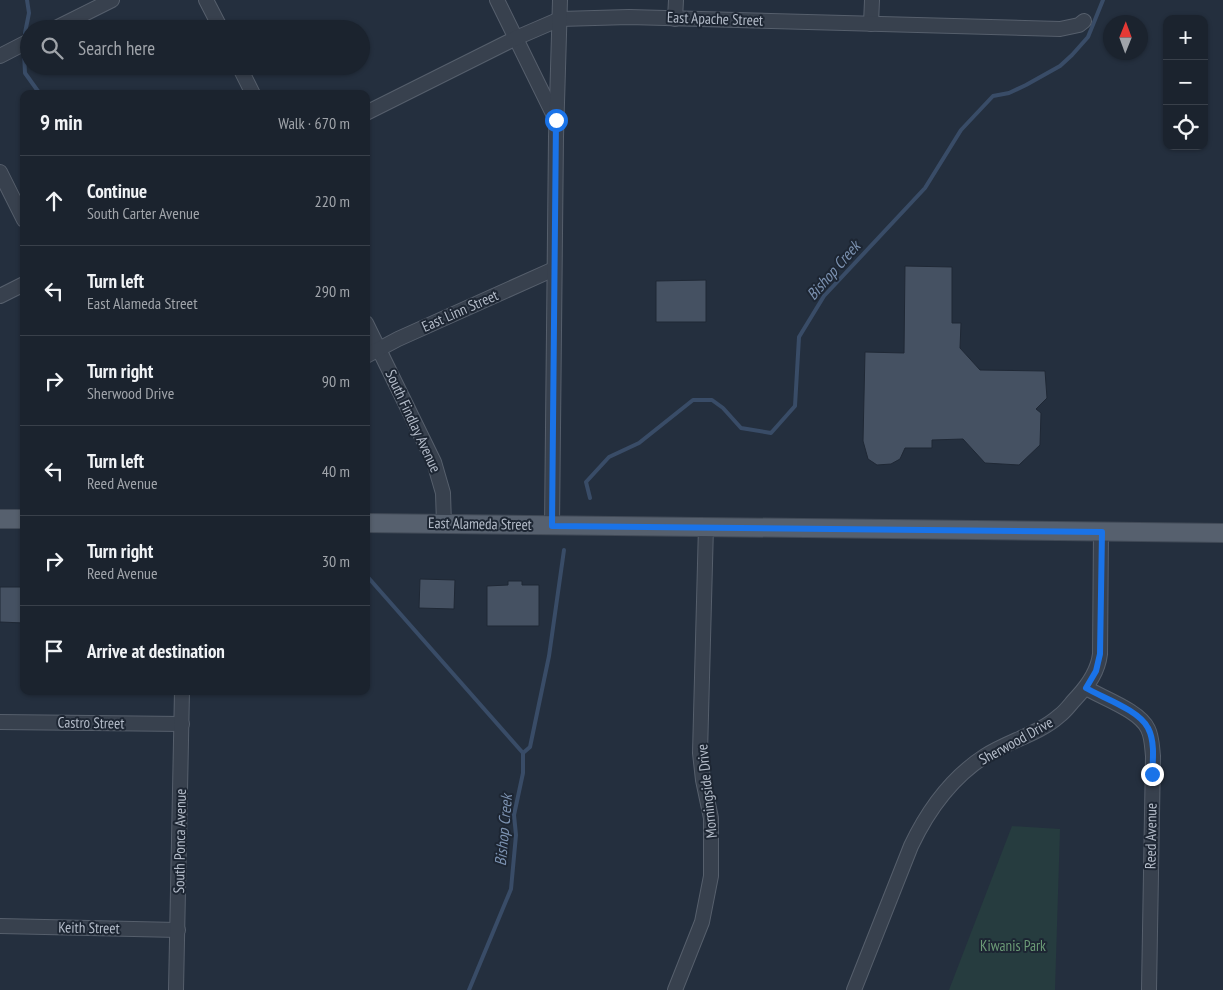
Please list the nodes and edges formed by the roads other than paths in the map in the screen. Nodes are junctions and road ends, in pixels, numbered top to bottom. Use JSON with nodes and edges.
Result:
{"nodes":[{"id":1,"x":112,"y":0,"type":"edge"},
{"id":2,"x":206,"y":0,"type":"edge"},
{"id":3,"x":497,"y":0,"type":"edge"},
{"id":4,"x":560,"y":0,"type":"edge"},
{"id":5,"x":676,"y":0,"type":"edge"},
{"id":6,"x":872,"y":0,"type":"edge"},
{"id":7,"x":675,"y":18,"type":"junction"},
{"id":8,"x":560,"y":19,"type":"junction"},
{"id":9,"x":72,"y":20,"type":"edge"},
{"id":10,"x":216,"y":20,"type":"edge"},
{"id":11,"x":1084,"y":21,"type":"dead end"},
{"id":12,"x":871,"y":24,"type":"junction"},
{"id":13,"x":516,"y":38,"type":"junction"},
{"id":14,"x":20,"y":46,"type":"edge"},
{"id":15,"x":0,"y":56,"type":"edge"},
{"id":16,"x":244,"y":75,"type":"edge"},
{"id":17,"x":251,"y":90,"type":"edge"},
{"id":18,"x":370,"y":111,"type":"edge"},
{"id":19,"x":556,"y":120,"type":"junction"},
{"id":20,"x":0,"y":172,"type":"edge"},
{"id":21,"x":20,"y":212,"type":"edge"},
{"id":22,"x":554,"y":269,"type":"junction"},
{"id":23,"x":20,"y":286,"type":"edge"},
{"id":24,"x":0,"y":296,"type":"edge"},
{"id":25,"x":370,"y":331,"type":"edge"},
{"id":26,"x":379,"y":349,"type":"junction"},
{"id":27,"x":370,"y":354,"type":"edge"},
{"id":28,"x":0,"y":518,"type":"edge"},
{"id":29,"x":20,"y":519,"type":"edge"},
{"id":30,"x":370,"y":523,"type":"edge"},
{"id":31,"x":444,"y":524,"type":"junction"},
{"id":32,"x":552,"y":526,"type":"junction"},
{"id":33,"x":706,"y":526,"type":"junction"},
{"id":34,"x":1102,"y":532,"type":"junction"},
{"id":35,"x":1223,"y":534,"type":"edge"},
{"id":36,"x":1086,"y":688,"type":"junction"},
{"id":37,"x":182,"y":695,"type":"edge"},
{"id":38,"x":0,"y":722,"type":"edge"},
{"id":39,"x":182,"y":724,"type":"junction"},
{"id":40,"x":0,"y":926,"type":"edge"},
{"id":41,"x":178,"y":930,"type":"junction"},
{"id":42,"x":176,"y":990,"type":"edge"},
{"id":43,"x":675,"y":990,"type":"edge"},
{"id":44,"x":854,"y":990,"type":"edge"},
{"id":45,"x":1149,"y":990,"type":"edge"}],
"edges":[{"from":1,"to":9,"type":"street"},
{"from":2,"to":10,"type":"street"},
{"from":3,"to":13,"type":"street"},
{"from":4,"to":8,"type":"street"},
{"from":5,"to":7,"type":"street"},
{"from":6,"to":12,"type":"street"},
{"from":7,"to":8,"type":"street","name":"East Apache Street"},
{"from":7,"to":12,"type":"street","name":"East Apache Street"},
{"from":8,"to":13,"type":"street","name":"East Apache Street"},
{"from":8,"to":19,"type":"street"},
{"from":11,"to":12,"type":"street","name":"East Apache Street"},
{"from":13,"to":18,"type":"street","name":"East Apache Street"},
{"from":13,"to":19,"type":"street"},
{"from":14,"to":15,"type":"street"},
{"from":16,"to":17,"type":"street"},
{"from":19,"to":22,"type":"street"},
{"from":20,"to":21,"type":"street"},
{"from":22,"to":26,"type":"street","name":"East Linn Street"},
{"from":22,"to":32,"type":"street"},
{"from":23,"to":24,"type":"street"},
{"from":25,"to":26,"type":"street","name":"South Findlay Avenue"},
{"from":26,"to":27,"type":"street","name":"East Linn Street"},
{"from":26,"to":31,"type":"street","name":"South Findlay Avenue"},
{"from":28,"to":29,"type":"main road"},
{"from":30,"to":31,"type":"main road","name":"East Alameda Street"},
{"from":31,"to":32,"type":"main road","name":"East Alameda Street"},
{"from":32,"to":33,"type":"main road","name":"East Alameda Street"},
{"from":33,"to":34,"type":"main road","name":"East Alameda Street"},
{"from":33,"to":43,"type":"street","name":"Morningside Drive"},
{"from":34,"to":35,"type":"main road","name":"East Alameda Street"},
{"from":34,"to":36,"type":"street","name":"Sherwood Drive"},
{"from":36,"to":44,"type":"street","name":"Sherwood Drive"},
{"from":36,"to":45,"type":"street","name":"Reed Avenue"},
{"from":37,"to":39,"type":"street","name":"South Ponca Avenue"},
{"from":38,"to":39,"type":"street","name":"Castro Street"},
{"from":39,"to":41,"type":"street","name":"South Ponca Avenue"},
{"from":40,"to":41,"type":"street","name":"Keith Street"},
{"from":41,"to":42,"type":"street","name":"South Ponca Avenue"}]}
